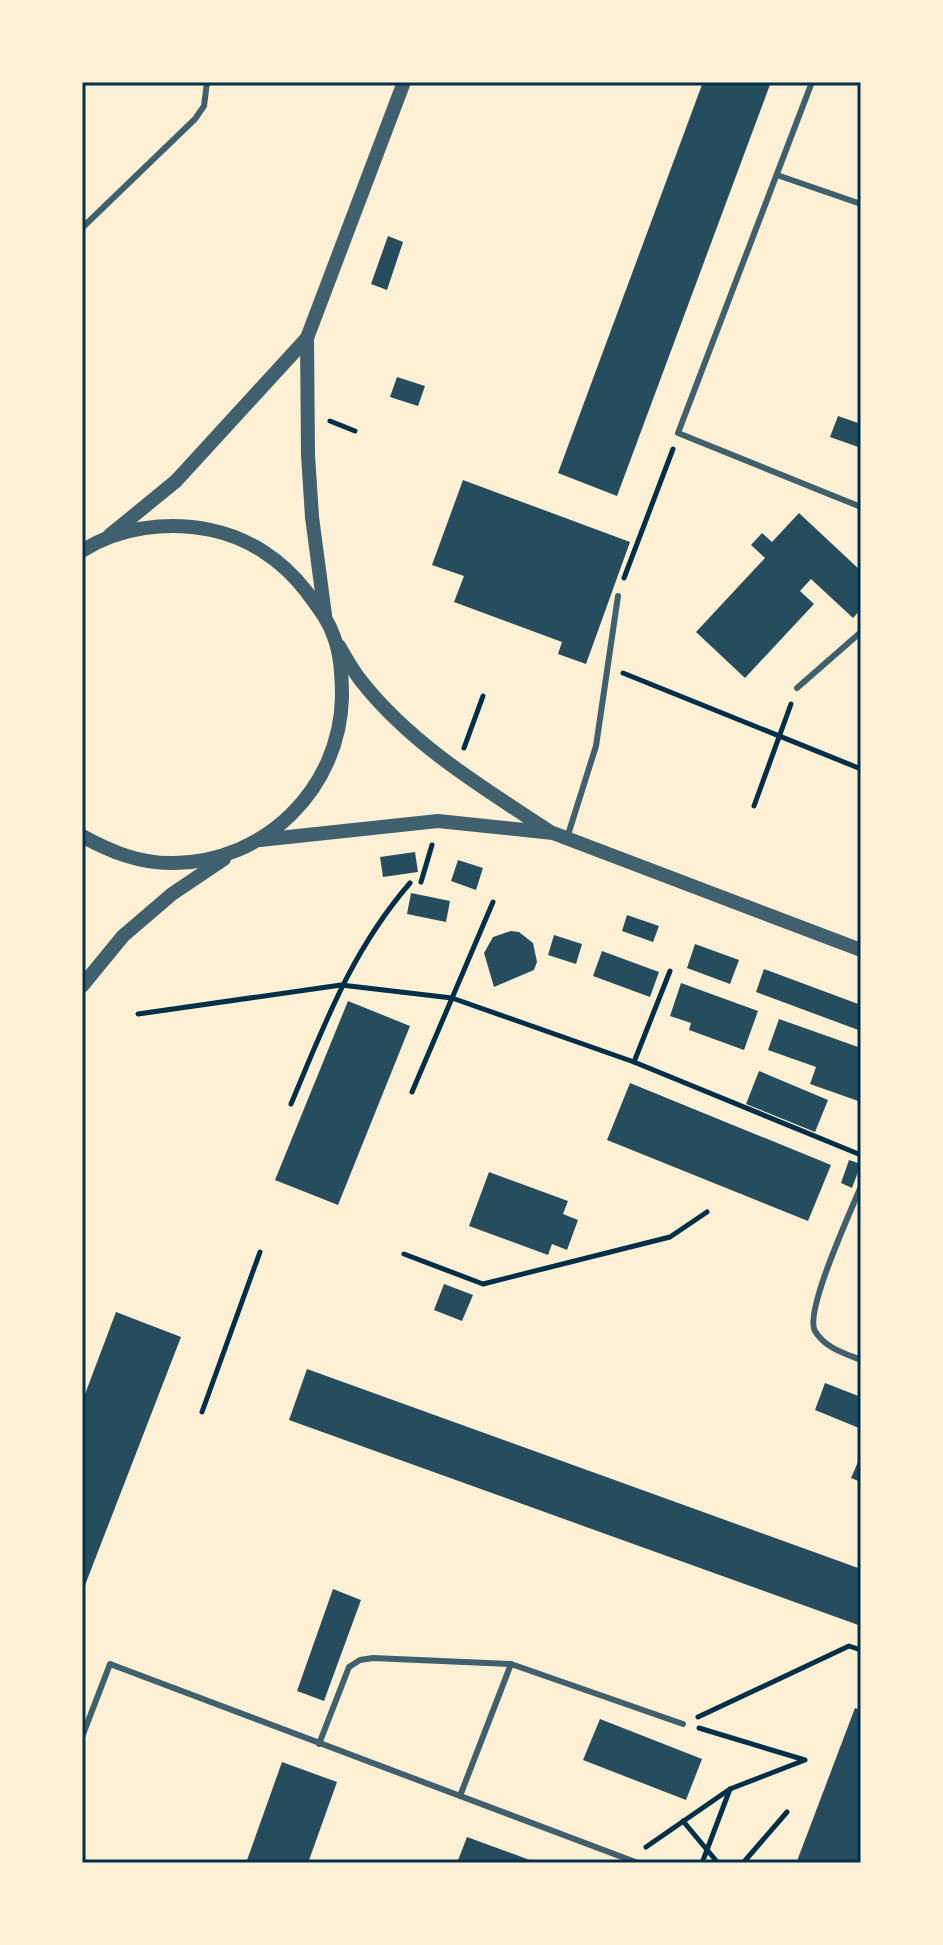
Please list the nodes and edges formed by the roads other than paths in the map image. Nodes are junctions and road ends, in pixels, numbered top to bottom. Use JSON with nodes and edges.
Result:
{"nodes":[{"id":1,"x":207,"y":82,"type":"edge"},
{"id":2,"x":404,"y":82,"type":"edge"},
{"id":3,"x":812,"y":82,"type":"edge"},
{"id":4,"x":777,"y":175,"type":"junction"},
{"id":5,"x":861,"y":204,"type":"edge"},
{"id":6,"x":82,"y":228,"type":"edge"},
{"id":7,"x":307,"y":338,"type":"junction"},
{"id":8,"x":861,"y":507,"type":"edge"},
{"id":9,"x":103,"y":540,"type":"junction"},
{"id":10,"x":83,"y":550,"type":"edge"},
{"id":11,"x":618,"y":596,"type":"road end"},
{"id":12,"x":325,"y":616,"type":"junction"},
{"id":13,"x":861,"y":632,"type":"edge"},
{"id":14,"x":336,"y":640,"type":"junction"},
{"id":15,"x":797,"y":688,"type":"road end"},
{"id":16,"x":82,"y":836,"type":"edge"},
{"id":17,"x":560,"y":836,"type":"junction"},
{"id":18,"x":260,"y":840,"type":"junction"},
{"id":19,"x":235,"y":852,"type":"junction"},
{"id":20,"x":861,"y":950,"type":"edge"},
{"id":21,"x":82,"y":986,"type":"edge"},
{"id":22,"x":861,"y":1186,"type":"edge"},
{"id":23,"x":861,"y":1360,"type":"edge"},
{"id":24,"x":511,"y":1664,"type":"junction"},
{"id":25,"x":683,"y":1724,"type":"road end"},
{"id":26,"x":82,"y":1737,"type":"edge"},
{"id":27,"x":319,"y":1744,"type":"junction"},
{"id":28,"x":460,"y":1796,"type":"junction"},
{"id":29,"x":638,"y":1863,"type":"edge"}],
"edges":[{"from":1,"to":6,"type":"lane"},
{"from":2,"to":7,"type":"street"},
{"from":3,"to":4,"type":"lane"},
{"from":4,"to":5,"type":"lane"},
{"from":4,"to":8,"type":"lane"},
{"from":7,"to":9,"type":"street"},
{"from":7,"to":12,"type":"street"},
{"from":9,"to":10,"type":"street"},
{"from":9,"to":12,"type":"street"},
{"from":11,"to":17,"type":"lane"},
{"from":12,"to":14,"type":"street"},
{"from":13,"to":15,"type":"lane"},
{"from":14,"to":17,"type":"street"},
{"from":14,"to":18,"type":"street"},
{"from":16,"to":19,"type":"street"},
{"from":17,"to":18,"type":"street"},
{"from":17,"to":20,"type":"street"},
{"from":18,"to":19,"type":"street"},
{"from":19,"to":21,"type":"street"},
{"from":22,"to":23,"type":"lane"},
{"from":24,"to":25,"type":"lane"},
{"from":24,"to":27,"type":"lane"},
{"from":24,"to":28,"type":"lane"},
{"from":26,"to":27,"type":"lane"},
{"from":27,"to":28,"type":"lane"},
{"from":28,"to":29,"type":"lane"}]}
